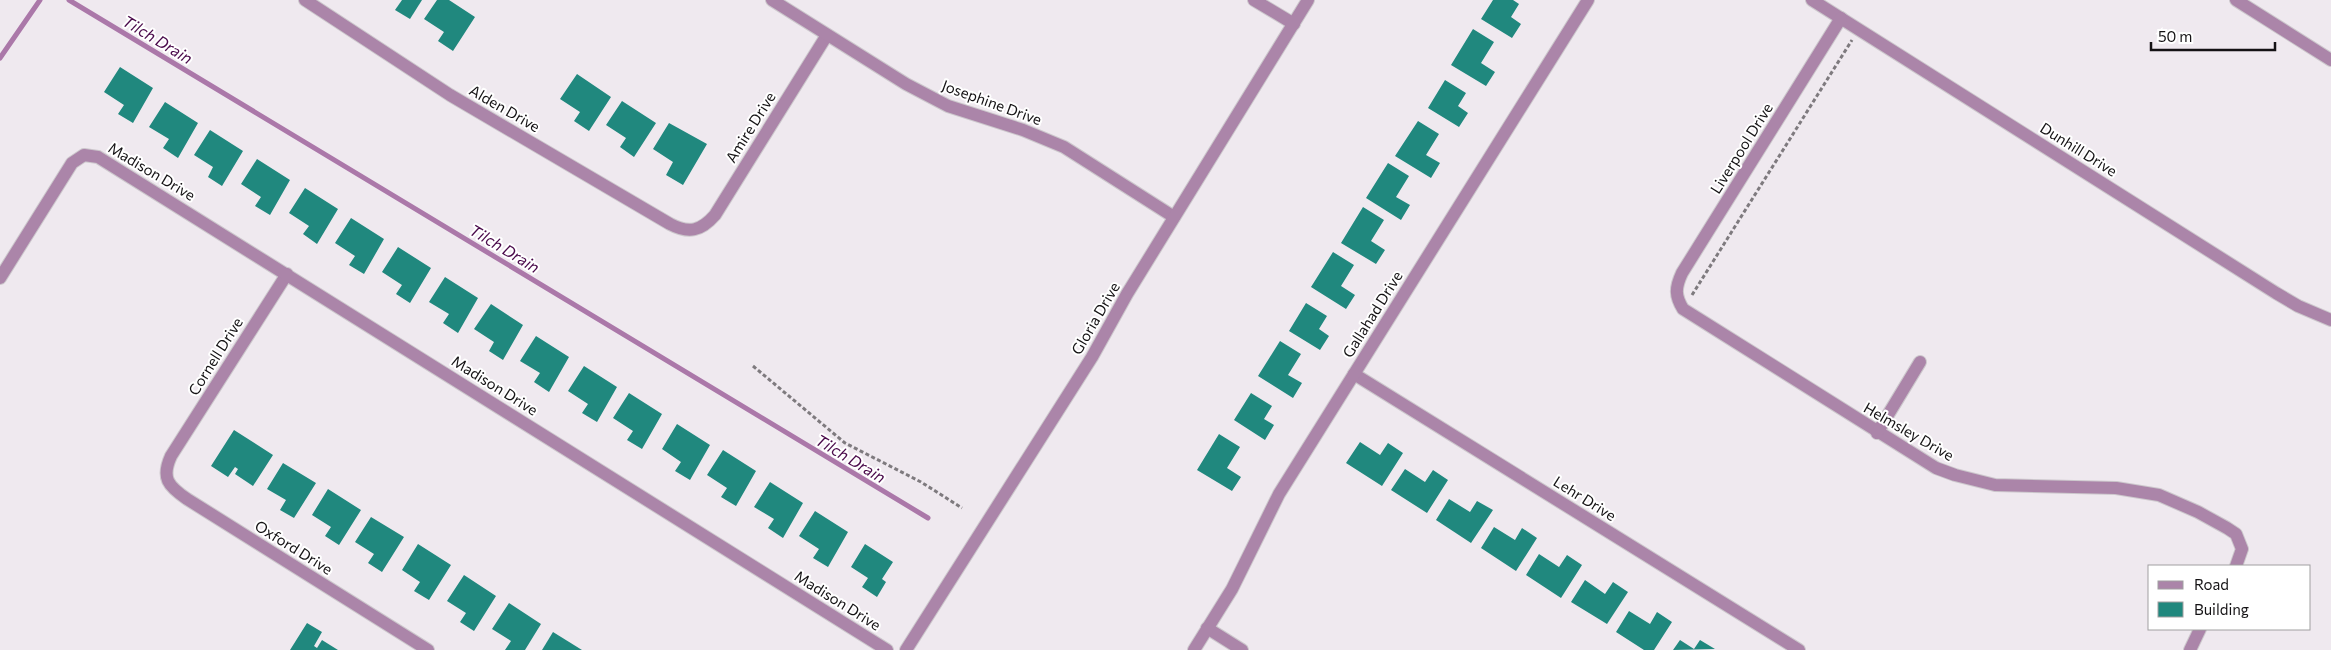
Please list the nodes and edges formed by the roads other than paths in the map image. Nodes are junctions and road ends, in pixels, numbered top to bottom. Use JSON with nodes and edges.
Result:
{"nodes":[{"id":1,"x":305,"y":0,"type":"edge"},
{"id":2,"x":772,"y":0,"type":"edge"},
{"id":3,"x":1254,"y":0,"type":"edge"},
{"id":4,"x":1308,"y":0,"type":"edge"},
{"id":5,"x":1588,"y":0,"type":"edge"},
{"id":6,"x":1812,"y":0,"type":"edge"},
{"id":7,"x":2236,"y":0,"type":"edge"},
{"id":8,"x":1841,"y":18,"type":"junction"},
{"id":9,"x":1294,"y":24,"type":"junction"},
{"id":10,"x":827,"y":35,"type":"junction"},
{"id":11,"x":2331,"y":60,"type":"edge"},
{"id":12,"x":1174,"y":217,"type":"junction"},
{"id":13,"x":695,"y":230,"type":"joint"},
{"id":14,"x":287,"y":274,"type":"junction"},
{"id":15,"x":0,"y":278,"type":"edge"},
{"id":16,"x":1676,"y":297,"type":"joint"},
{"id":17,"x":2331,"y":320,"type":"edge"},
{"id":18,"x":1920,"y":362,"type":"dead end"},
{"id":19,"x":1354,"y":374,"type":"junction"},
{"id":20,"x":1877,"y":433,"type":"junction"},
{"id":21,"x":171,"y":456,"type":"joint"},
{"id":22,"x":2236,"y":565,"type":"edge"},
{"id":23,"x":1207,"y":628,"type":"junction"},
{"id":24,"x":2200,"y":630,"type":"edge"},
{"id":25,"x":428,"y":650,"type":"edge"},
{"id":26,"x":887,"y":650,"type":"edge"},
{"id":27,"x":906,"y":650,"type":"edge"},
{"id":28,"x":1194,"y":650,"type":"edge"},
{"id":29,"x":1242,"y":650,"type":"edge"},
{"id":30,"x":1798,"y":650,"type":"edge"},
{"id":31,"x":2190,"y":650,"type":"edge"}],
"edges":[{"from":1,"to":13,"type":"street","name":"Alden Drive"},
{"from":2,"to":10,"type":"street","name":"Josephine Drive"},
{"from":3,"to":9,"type":"street"},
{"from":4,"to":9,"type":"street","name":"Gloria Drive"},
{"from":5,"to":19,"type":"street","name":"Gallahad Drive"},
{"from":6,"to":8,"type":"street","name":"Dunhill Drive"},
{"from":7,"to":11,"type":"street"},
{"from":8,"to":16,"type":"street","name":"Liverpool Drive"},
{"from":8,"to":17,"type":"street","name":"Dunhill Drive"},
{"from":9,"to":12,"type":"street","name":"Gloria Drive"},
{"from":10,"to":12,"type":"street","name":"Josephine Drive"},
{"from":10,"to":13,"type":"street","name":"Amire Drive"},
{"from":12,"to":27,"type":"street","name":"Gloria Drive"},
{"from":14,"to":15,"type":"street","name":"Madison Drive"},
{"from":14,"to":21,"type":"street","name":"Cornell Drive"},
{"from":14,"to":26,"type":"street","name":"Madison Drive"},
{"from":16,"to":20,"type":"street","name":"Helmsley Drive"},
{"from":18,"to":20,"type":"street"},
{"from":19,"to":23,"type":"street","name":"Gallahad Drive"},
{"from":19,"to":30,"type":"street","name":"Lehr Drive"},
{"from":20,"to":22,"type":"street","name":"Helmsley Drive"},
{"from":21,"to":25,"type":"street","name":"Oxford Drive"},
{"from":23,"to":28,"type":"street","name":"Gallahad Drive"},
{"from":23,"to":29,"type":"street"},
{"from":24,"to":31,"type":"street"}]}
